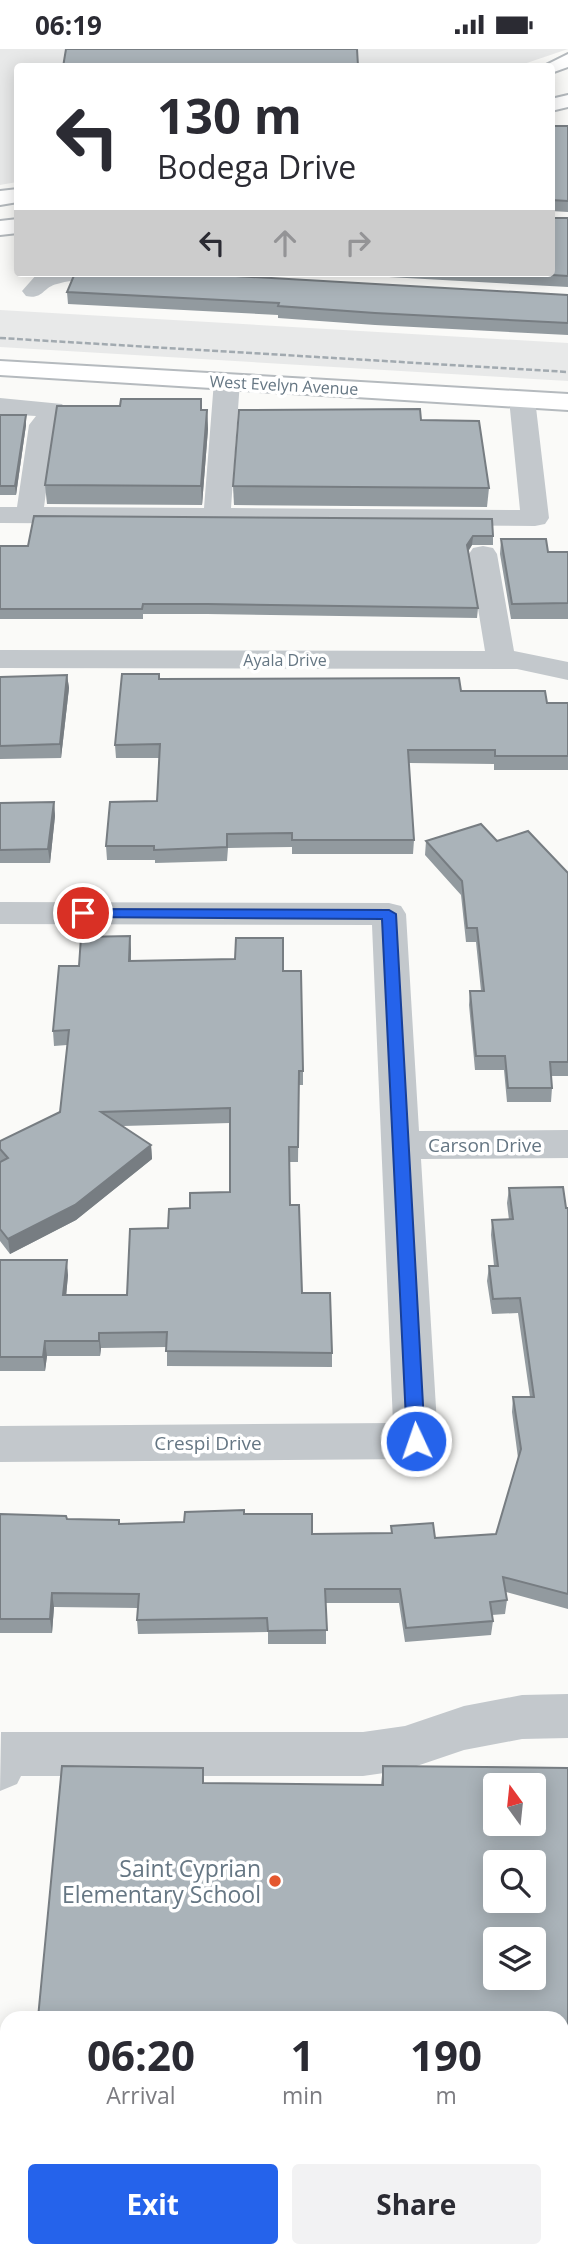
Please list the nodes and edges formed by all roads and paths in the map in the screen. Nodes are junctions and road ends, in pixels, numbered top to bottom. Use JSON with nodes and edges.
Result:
{"nodes":[{"id":1,"x":56,"y":277,"type":"edge"},
{"id":2,"x":34,"y":291,"type":"dead end"},
{"id":3,"x":0,"y":368,"type":"edge"},
{"id":4,"x":64,"y":372,"type":"junction"},
{"id":5,"x":227,"y":381,"type":"junction"},
{"id":6,"x":522,"y":399,"type":"junction"},
{"id":7,"x":568,"y":401,"type":"edge"},
{"id":8,"x":0,"y":406,"type":"edge"},
{"id":9,"x":66,"y":410,"type":"junction"},
{"id":10,"x":0,"y":515,"type":"edge"},
{"id":11,"x":29,"y":516,"type":"junction"},
{"id":12,"x":217,"y":517,"type":"junction"},
{"id":13,"x":483,"y":554,"type":"dead end"},
{"id":14,"x":0,"y":659,"type":"edge"},
{"id":15,"x":501,"y":660,"type":"junction"},
{"id":16,"x":568,"y":671,"type":"edge"},
{"id":17,"x":0,"y":913,"type":"edge"},
{"id":18,"x":401,"y":1145,"type":"junction"},
{"id":19,"x":568,"y":1145,"type":"edge"},
{"id":20,"x":0,"y":1444,"type":"edge"},
{"id":21,"x":568,"y":1716,"type":"edge"},
{"id":22,"x":0,"y":1767,"type":"edge"}],
"edges":[{"from":1,"to":2,"type":"street"},
{"from":3,"to":4,"type":"main road","name":"West Evelyn Avenue"},
{"from":4,"to":5,"type":"main road","name":"West Evelyn Avenue"},
{"from":4,"to":9,"type":"street"},
{"from":5,"to":6,"type":"main road","name":"West Evelyn Avenue"},
{"from":5,"to":12,"type":"street"},
{"from":6,"to":7,"type":"main road","name":"West Evelyn Avenue"},
{"from":6,"to":12,"type":"street"},
{"from":8,"to":9,"type":"street"},
{"from":9,"to":11,"type":"street"},
{"from":10,"to":11,"type":"street"},
{"from":11,"to":12,"type":"street"},
{"from":13,"to":15,"type":"street"},
{"from":14,"to":15,"type":"street","name":"Ayala Drive"},
{"from":15,"to":16,"type":"street","name":"Ayala Drive"},
{"from":17,"to":18,"type":"street"},
{"from":18,"to":19,"type":"street","name":"Carson Drive"},
{"from":18,"to":20,"type":"street","name":"Crespi Drive"},
{"from":21,"to":22,"type":"street"}]}
